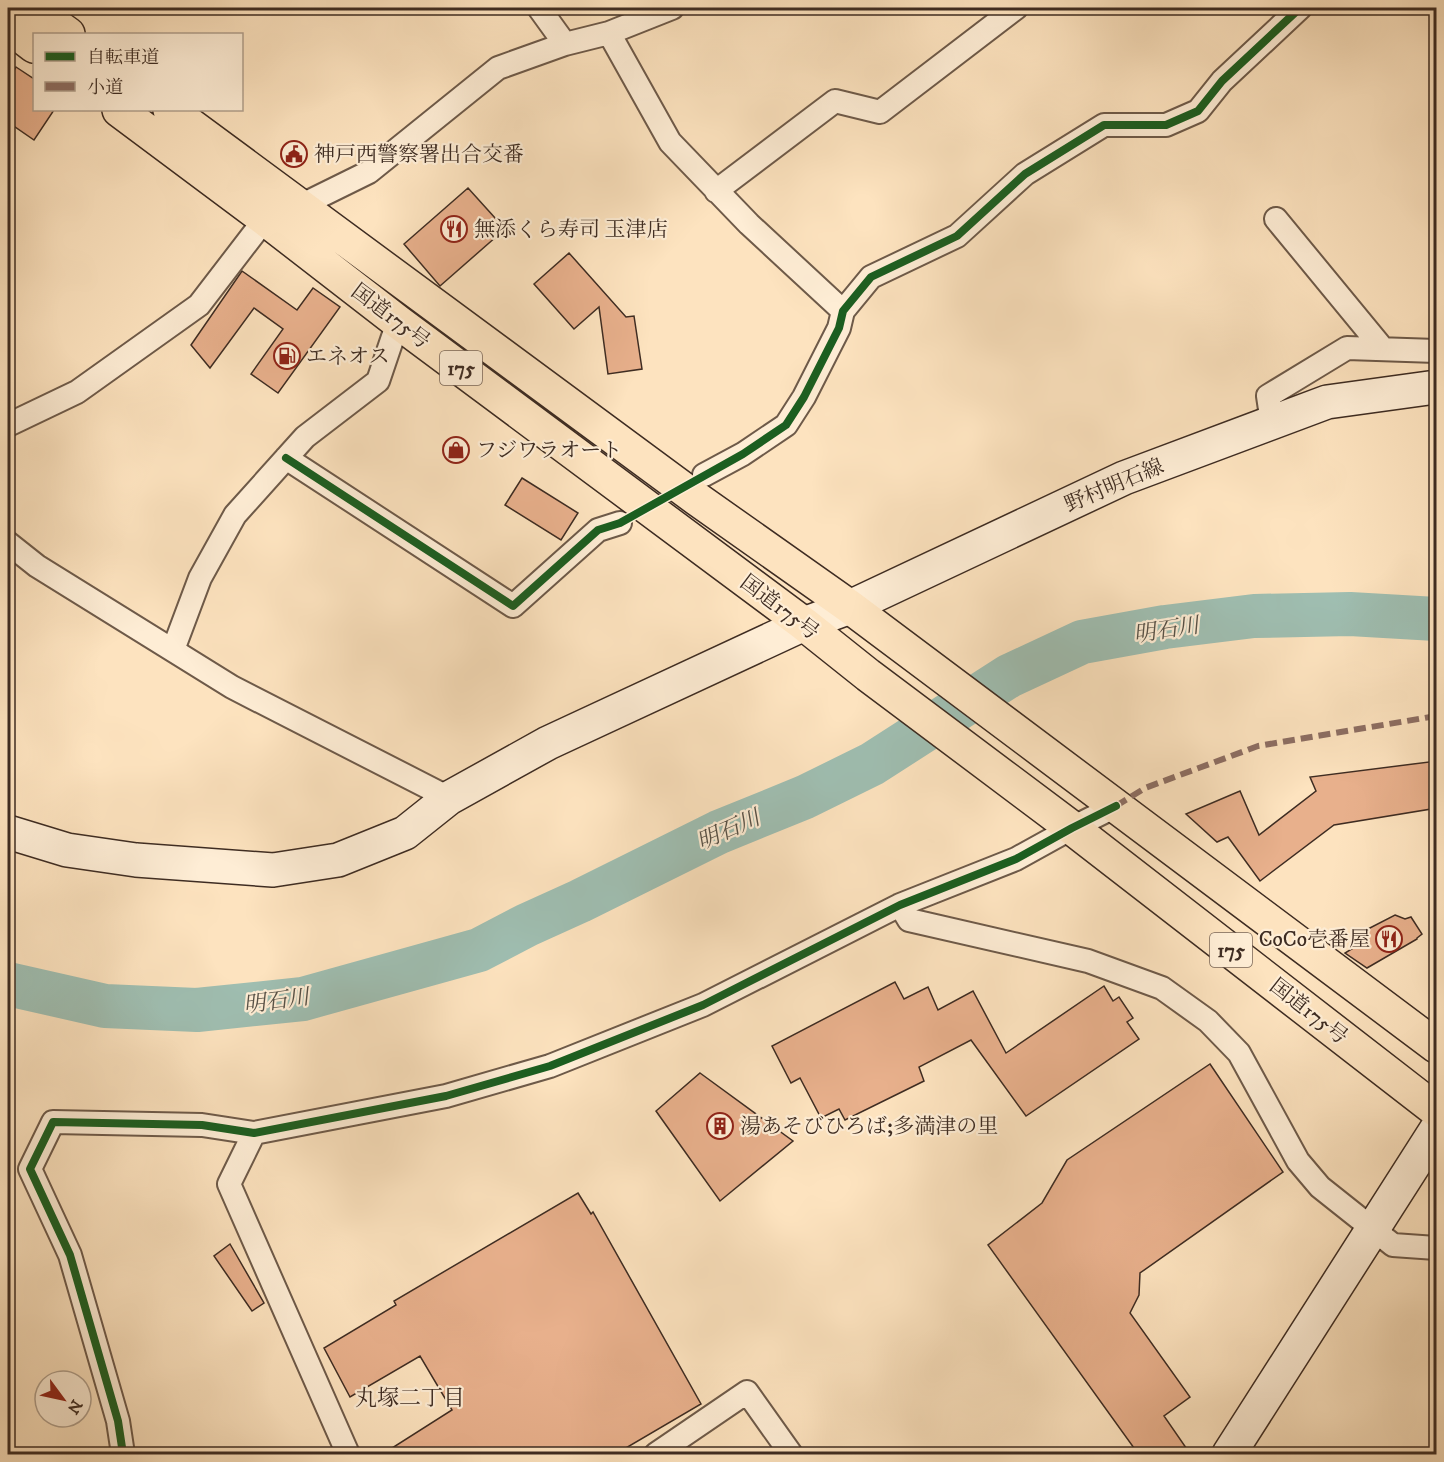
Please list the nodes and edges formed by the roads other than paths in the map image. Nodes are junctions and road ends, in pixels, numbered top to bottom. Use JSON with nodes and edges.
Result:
{"nodes":[{"id":1,"x":32,"y":8,"type":"edge"},
{"id":2,"x":539,"y":8,"type":"edge"},
{"id":3,"x":672,"y":8,"type":"edge"},
{"id":4,"x":1016,"y":8,"type":"edge"},
{"id":5,"x":1300,"y":8,"type":"edge"},
{"id":6,"x":8,"y":26,"type":"edge"},
{"id":7,"x":67,"y":33,"type":"edge"},
{"id":8,"x":609,"y":33,"type":"junction"},
{"id":9,"x":565,"y":44,"type":"junction"},
{"id":10,"x":33,"y":45,"type":"edge"},
{"id":11,"x":120,"y":111,"type":"edge"},
{"id":12,"x":171,"y":111,"type":"edge"},
{"id":13,"x":716,"y":191,"type":"junction"},
{"id":14,"x":300,"y":206,"type":"junction"},
{"id":15,"x":265,"y":219,"type":"junction"},
{"id":16,"x":1276,"y":219,"type":"dead end"},
{"id":17,"x":843,"y":311,"type":"junction"},
{"id":18,"x":398,"y":322,"type":"junction"},
{"id":19,"x":1383,"y":349,"type":"junction"},
{"id":20,"x":1437,"y":351,"type":"edge"},
{"id":21,"x":1437,"y":387,"type":"edge"},
{"id":22,"x":1272,"y":423,"type":"junction"},
{"id":23,"x":8,"y":425,"type":"edge"},
{"id":24,"x":286,"y":458,"type":"junction"},
{"id":25,"x":704,"y":475,"type":"dead end"},
{"id":26,"x":620,"y":523,"type":"dead end"},
{"id":27,"x":8,"y":543,"type":"edge"},
{"id":28,"x":850,"y":607,"type":"junction"},
{"id":29,"x":804,"y":624,"type":"junction"},
{"id":30,"x":172,"y":650,"type":"junction"},
{"id":31,"x":449,"y":798,"type":"junction"},
{"id":32,"x":1116,"y":806,"type":"junction"},
{"id":33,"x":1072,"y":828,"type":"junction"},
{"id":34,"x":8,"y":832,"type":"edge"},
{"id":35,"x":900,"y":905,"type":"junction"},
{"id":36,"x":1437,"y":1046,"type":"edge"},
{"id":37,"x":1437,"y":1110,"type":"edge"},
{"id":38,"x":1437,"y":1130,"type":"edge"},
{"id":39,"x":254,"y":1133,"type":"junction"},
{"id":40,"x":1373,"y":1229,"type":"junction"},
{"id":41,"x":1437,"y":1248,"type":"edge"},
{"id":42,"x":123,"y":1455,"type":"edge"},
{"id":43,"x":348,"y":1455,"type":"edge"},
{"id":44,"x":656,"y":1455,"type":"edge"},
{"id":45,"x":791,"y":1455,"type":"edge"},
{"id":46,"x":1229,"y":1455,"type":"edge"}],
"edges":[{"from":1,"to":7,"type":"highway"},
{"from":2,"to":9,"type":"street"},
{"from":3,"to":8,"type":"street"},
{"from":4,"to":13,"type":"street"},
{"from":5,"to":17,"type":"street"},
{"from":6,"to":10,"type":"highway"},
{"from":8,"to":9,"type":"street"},
{"from":8,"to":13,"type":"street"},
{"from":9,"to":14,"type":"street"},
{"from":11,"to":15,"type":"highway","name":"国道175号","number":"175"},
{"from":12,"to":14,"type":"highway","name":"国道175号","number":"175"},
{"from":13,"to":17,"type":"street"},
{"from":14,"to":15,"type":"street"},
{"from":14,"to":28,"type":"highway","name":"国道175号","number":"175"},
{"from":15,"to":18,"type":"highway","name":"国道175号","number":"175"},
{"from":15,"to":23,"type":"street"},
{"from":16,"to":19,"type":"street"},
{"from":17,"to":25,"type":"street"},
{"from":18,"to":24,"type":"street"},
{"from":18,"to":29,"type":"highway","name":"国道175号","number":"175"},
{"from":19,"to":20,"type":"street"},
{"from":19,"to":22,"type":"street"},
{"from":21,"to":22,"type":"street","name":"野村明石線"},
{"from":22,"to":28,"type":"street","name":"野村明石線"},
{"from":24,"to":26,"type":"street"},
{"from":24,"to":30,"type":"street"},
{"from":27,"to":30,"type":"street"},
{"from":28,"to":29,"type":"street","name":"野村明石線"},
{"from":28,"to":32,"type":"highway","name":"国道175号","number":"175"},
{"from":29,"to":31,"type":"street","name":"野村明石線"},
{"from":29,"to":33,"type":"highway","name":"国道175号","number":"175"},
{"from":30,"to":31,"type":"street"},
{"from":31,"to":34,"type":"street","name":"野村明石線"},
{"from":32,"to":33,"type":"street"},
{"from":32,"to":36,"type":"highway","name":"国道175号","number":"175"},
{"from":33,"to":35,"type":"street"},
{"from":33,"to":37,"type":"highway","name":"国道175号","number":"175"},
{"from":35,"to":39,"type":"street"},
{"from":35,"to":40,"type":"street"},
{"from":38,"to":40,"type":"street"},
{"from":39,"to":42,"type":"street"},
{"from":39,"to":43,"type":"street"},
{"from":40,"to":41,"type":"street"},
{"from":40,"to":46,"type":"street"},
{"from":44,"to":45,"type":"street"}]}
